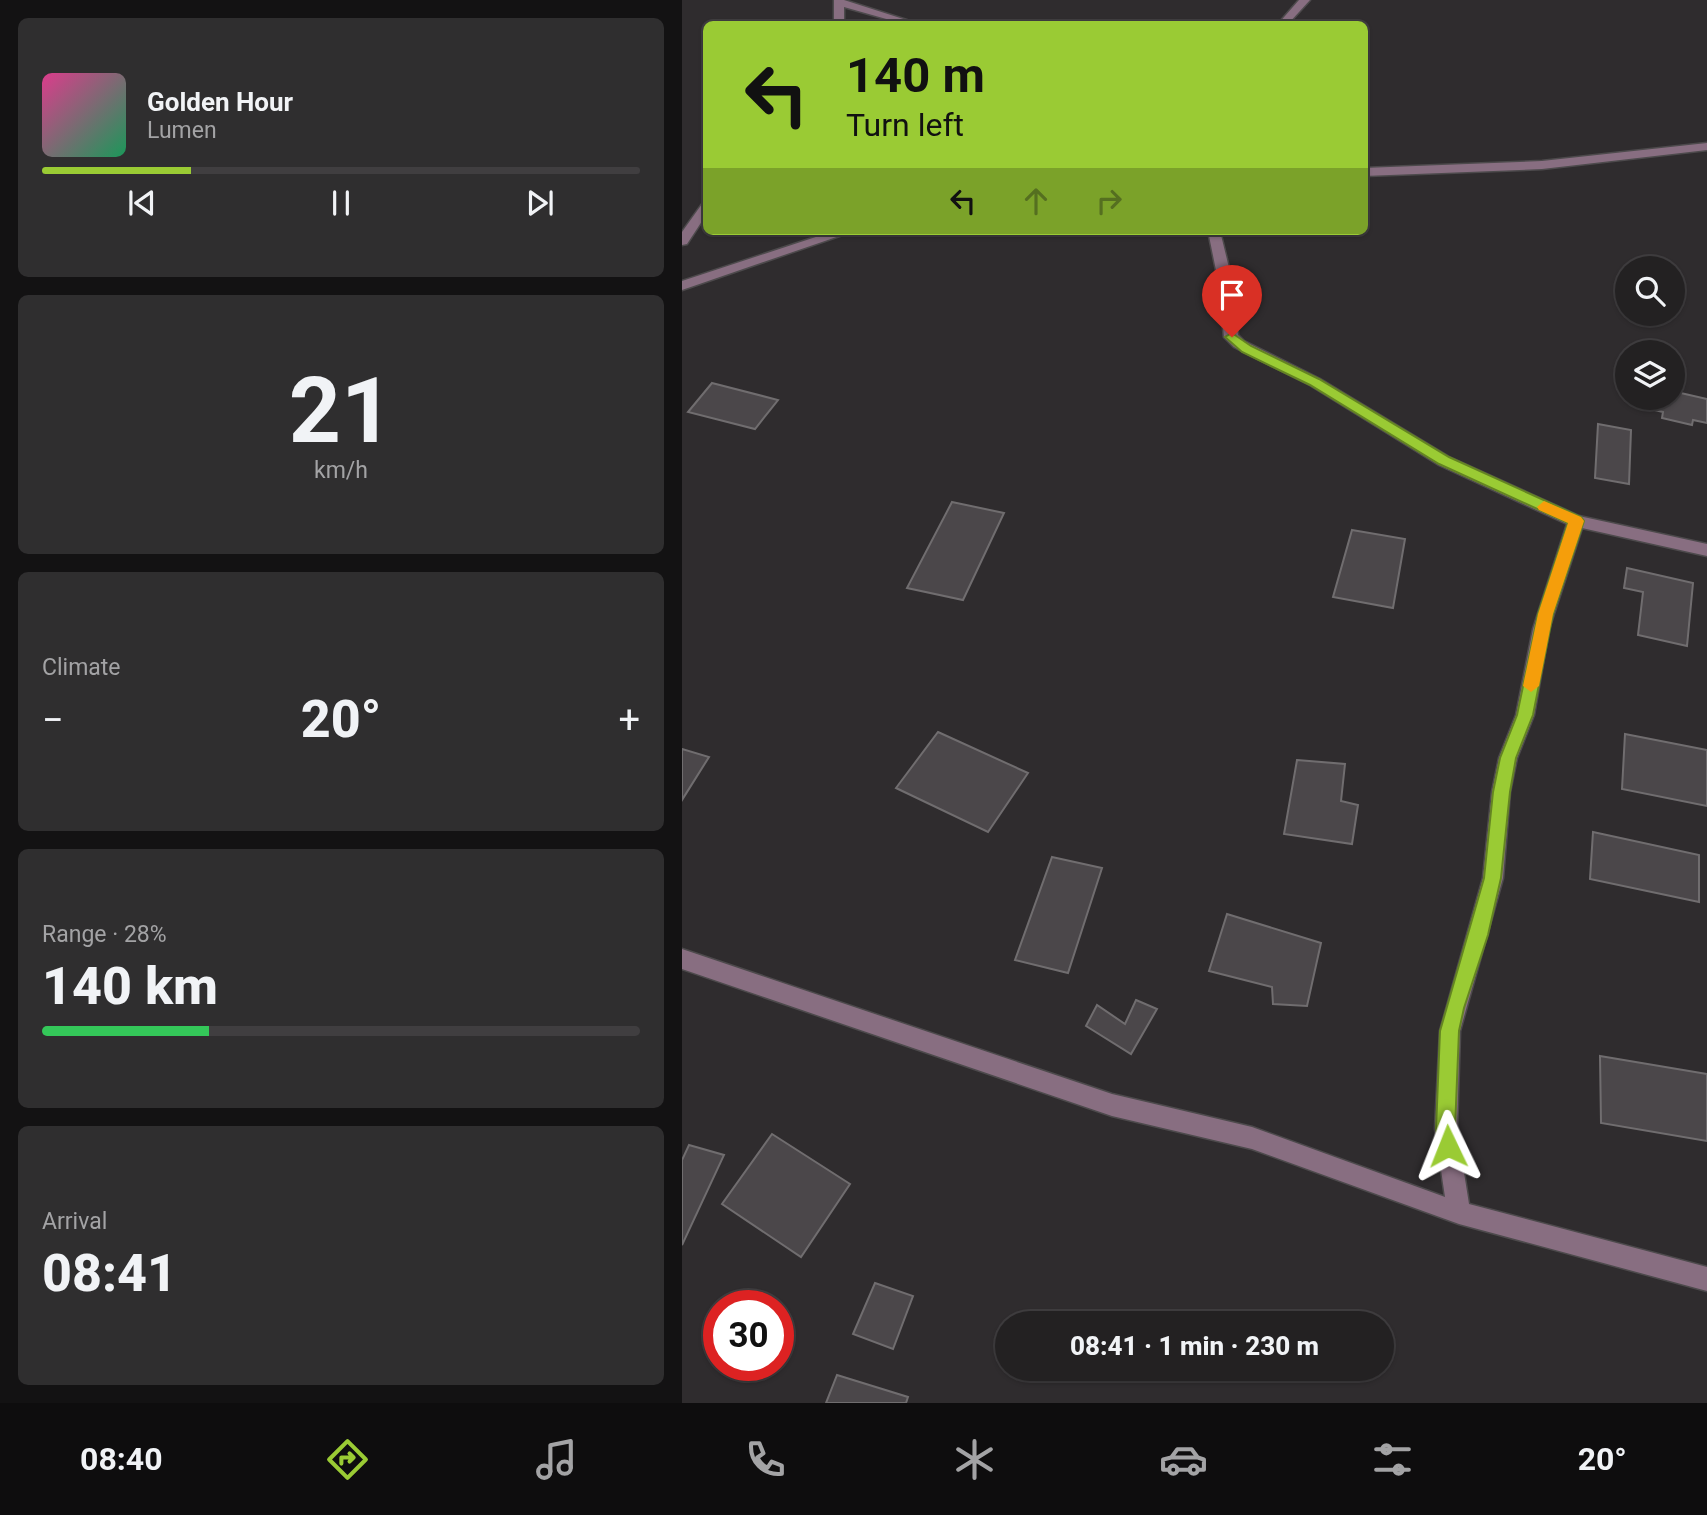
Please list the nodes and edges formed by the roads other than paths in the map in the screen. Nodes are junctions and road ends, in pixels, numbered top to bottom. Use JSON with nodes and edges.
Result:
{"nodes":[{"id":1,"x":1305,"y":0,"type":"edge"},
{"id":2,"x":839,"y":1,"type":"edge"},
{"id":3,"x":839,"y":21,"type":"edge"},
{"id":4,"x":904,"y":21,"type":"edge"},
{"id":5,"x":1286,"y":21,"type":"edge"},
{"id":6,"x":1706,"y":146,"type":"edge"},
{"id":7,"x":1368,"y":172,"type":"edge"},
{"id":8,"x":703,"y":211,"type":"edge"},
{"id":9,"x":834,"y":235,"type":"edge"},
{"id":10,"x":1215,"y":235,"type":"edge"},
{"id":11,"x":682,"y":241,"type":"edge"},
{"id":12,"x":682,"y":286,"type":"edge"},
{"id":13,"x":1576,"y":521,"type":"junction"},
{"id":14,"x":1706,"y":550,"type":"edge"},
{"id":15,"x":682,"y":959,"type":"edge"},
{"id":16,"x":1459,"y":1213,"type":"junction"},
{"id":17,"x":1706,"y":1279,"type":"edge"}],
"edges":[{"from":1,"to":5,"type":"street"},
{"from":2,"to":3,"type":"street"},
{"from":2,"to":4,"type":"street"},
{"from":6,"to":7,"type":"street"},
{"from":8,"to":11,"type":"street"},
{"from":9,"to":12,"type":"street"},
{"from":10,"to":13,"type":"street"},
{"from":13,"to":14,"type":"street"},
{"from":13,"to":16,"type":"street"},
{"from":15,"to":16,"type":"street"},
{"from":16,"to":17,"type":"street"}]}
